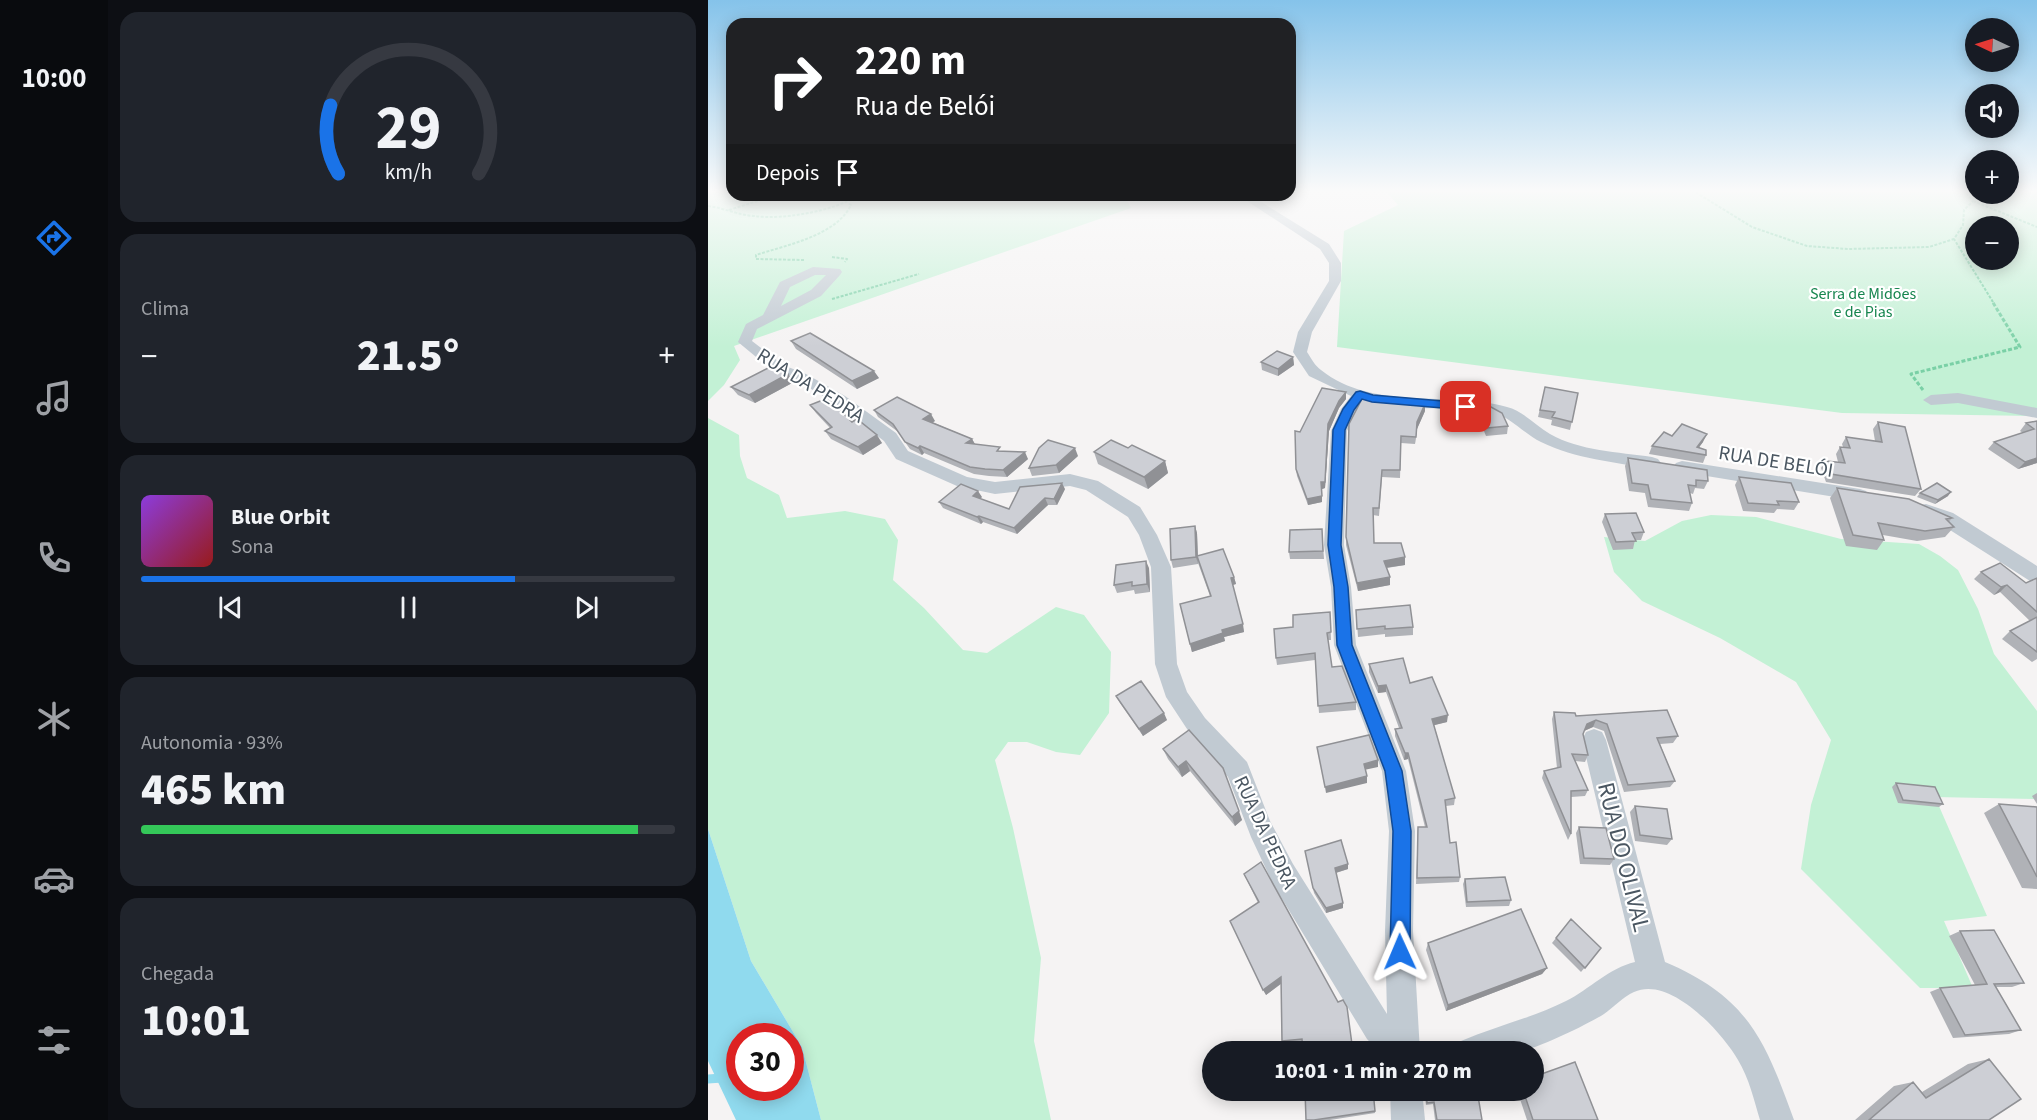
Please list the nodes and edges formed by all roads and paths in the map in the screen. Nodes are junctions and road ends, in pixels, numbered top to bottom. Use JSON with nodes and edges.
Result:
{"nodes":[{"id":1,"x":791,"y":242,"type":"edge"},
{"id":2,"x":1317,"y":242,"type":"edge"},
{"id":3,"x":1796,"y":242,"type":"edge"},
{"id":4,"x":1944,"y":242,"type":"edge"},
{"id":5,"x":1956,"y":242,"type":"edge"},
{"id":6,"x":828,"y":258,"type":"dead end"},
{"id":7,"x":807,"y":259,"type":"dead end"},
{"id":8,"x":836,"y":272,"type":"junction"},
{"id":9,"x":919,"y":274,"type":"dead end"},
{"id":10,"x":822,"y":302,"type":"dead end"},
{"id":11,"x":768,"y":318,"type":"junction"},
{"id":12,"x":1360,"y":394,"type":"junction"},
{"id":13,"x":1931,"y":400,"type":"joint"},
{"id":14,"x":2037,"y":413,"type":"edge"},
{"id":15,"x":1882,"y":498,"type":"edge"},
{"id":16,"x":1905,"y":501,"type":"edge"},
{"id":17,"x":2037,"y":576,"type":"edge"},
{"id":18,"x":1594,"y":741,"type":"dead end"},
{"id":19,"x":1653,"y":974,"type":"junction"},
{"id":20,"x":1392,"y":1041,"type":"edge"},
{"id":21,"x":1403,"y":1041,"type":"edge"},
{"id":22,"x":1510,"y":1041,"type":"edge"},
{"id":23,"x":1407,"y":1101,"type":"edge"},
{"id":24,"x":1408,"y":1120,"type":"edge"},
{"id":25,"x":1777,"y":1120,"type":"edge"}],
"edges":[{"from":1,"to":7,"type":"path"},
{"from":2,"to":12,"type":"street","name":"RUA DE BELÓI"},
{"from":3,"to":4,"type":"path"},
{"from":5,"to":13,"type":"path"},
{"from":6,"to":8,"type":"path"},
{"from":8,"to":11,"type":"street"},
{"from":8,"to":11,"type":"street"},
{"from":9,"to":10,"type":"path"},
{"from":11,"to":20,"type":"street","name":"RUA DA PEDRA"},
{"from":12,"to":15,"type":"street","name":"RUA DE BELÓI"},
{"from":12,"to":21,"type":"street"},
{"from":13,"to":14,"type":"street"},
{"from":16,"to":17,"type":"street"},
{"from":18,"to":19,"type":"street","name":"RUA DO OLIVAL"},
{"from":19,"to":22,"type":"street"},
{"from":19,"to":25,"type":"street"},
{"from":23,"to":24,"type":"street"}]}
